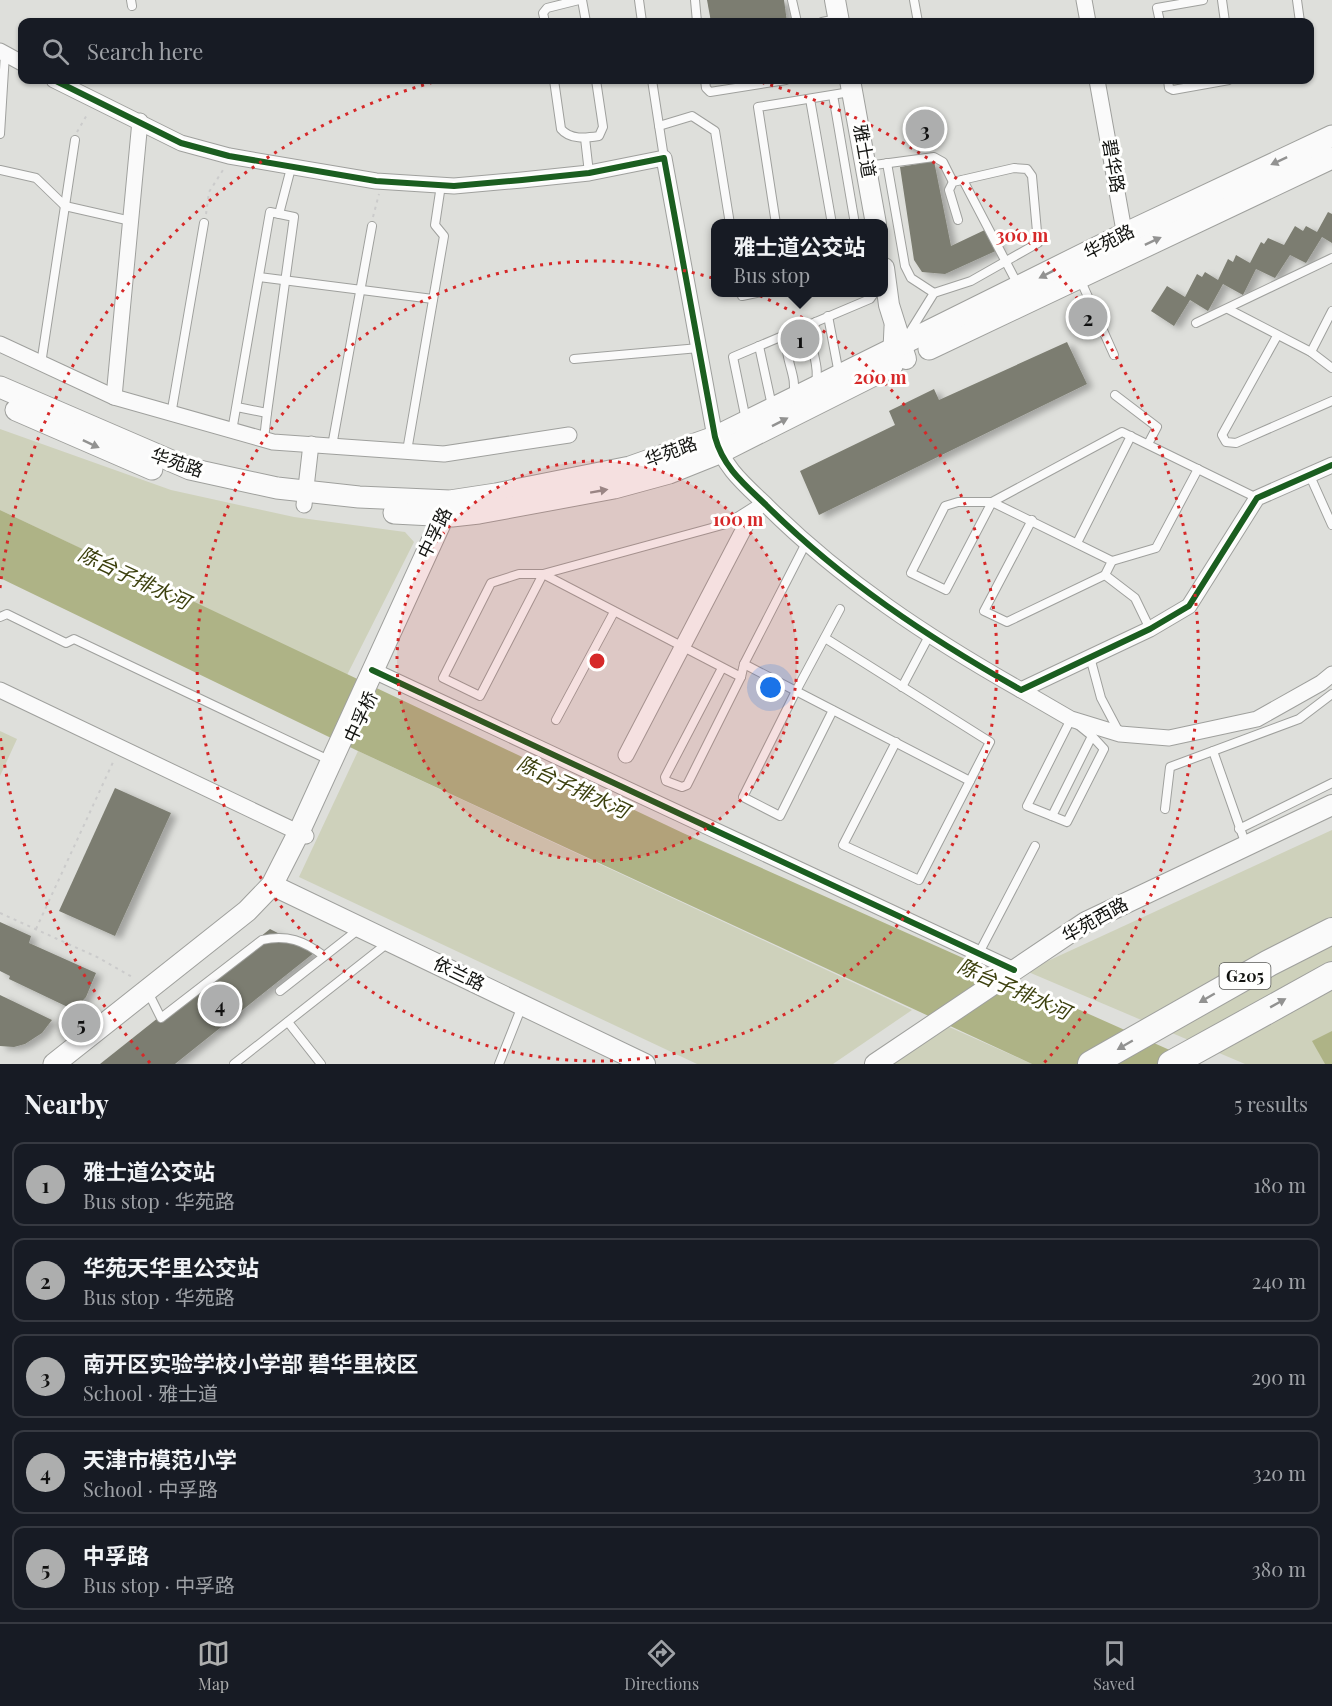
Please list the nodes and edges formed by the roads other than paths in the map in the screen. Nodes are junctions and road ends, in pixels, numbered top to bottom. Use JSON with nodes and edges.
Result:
{"nodes":[{"id":1,"x":580,"y":0,"type":"edge"},
{"id":2,"x":639,"y":0,"type":"edge"},
{"id":3,"x":695,"y":0,"type":"edge"},
{"id":4,"x":792,"y":0,"type":"edge"},
{"id":5,"x":829,"y":0,"type":"edge"},
{"id":6,"x":914,"y":0,"type":"edge"},
{"id":7,"x":1084,"y":0,"type":"edge"},
{"id":8,"x":1203,"y":0,"type":"edge"},
{"id":9,"x":1222,"y":0,"type":"edge"},
{"id":10,"x":1297,"y":0,"type":"edge"},
{"id":11,"x":1169,"y":3,"type":"edge"},
{"id":12,"x":544,"y":18,"type":"edge"},
{"id":13,"x":585,"y":18,"type":"edge"},
{"id":14,"x":641,"y":18,"type":"edge"},
{"id":15,"x":697,"y":18,"type":"edge"},
{"id":16,"x":796,"y":18,"type":"edge"},
{"id":17,"x":834,"y":18,"type":"edge"},
{"id":18,"x":917,"y":18,"type":"edge"},
{"id":19,"x":1087,"y":18,"type":"edge"},
{"id":20,"x":1159,"y":18,"type":"edge"},
{"id":21,"x":1224,"y":18,"type":"edge"},
{"id":22,"x":1299,"y":18,"type":"edge"},
{"id":23,"x":3,"y":52,"type":"edge"},
{"id":24,"x":18,"y":61,"type":"edge"},
{"id":25,"x":62,"y":84,"type":"edge"},
{"id":26,"x":555,"y":84,"type":"edge"},
{"id":27,"x":597,"y":84,"type":"edge"},
{"id":28,"x":653,"y":84,"type":"edge"},
{"id":29,"x":707,"y":84,"type":"edge"},
{"id":30,"x":761,"y":84,"type":"edge"},
{"id":31,"x":1099,"y":84,"type":"edge"},
{"id":32,"x":1168,"y":84,"type":"edge"},
{"id":33,"x":1207,"y":84,"type":"edge"},
{"id":34,"x":845,"y":88,"type":"edge"},
{"id":35,"x":2,"y":94,"type":"edge"},
{"id":36,"x":810,"y":99,"type":"junction"},
{"id":37,"x":140,"y":121,"type":"junction"},
{"id":38,"x":659,"y":126,"type":"junction"},
{"id":39,"x":0,"y":134,"type":"edge"},
{"id":40,"x":1332,"y":136,"type":"edge"},
{"id":41,"x":585,"y":138,"type":"junction"},
{"id":42,"x":75,"y":140,"type":"road end"},
{"id":43,"x":664,"y":158,"type":"junction"},
{"id":44,"x":1332,"y":158,"type":"edge"},
{"id":45,"x":887,"y":163,"type":"junction"},
{"id":46,"x":866,"y":166,"type":"junction"},
{"id":47,"x":291,"y":168,"type":"junction"},
{"id":48,"x":0,"y":170,"type":"edge"},
{"id":49,"x":589,"y":173,"type":"junction"},
{"id":50,"x":963,"y":180,"type":"junction"},
{"id":51,"x":953,"y":182,"type":"junction"},
{"id":52,"x":441,"y":185,"type":"junction"},
{"id":53,"x":65,"y":206,"type":"junction"},
{"id":54,"x":279,"y":214,"type":"junction"},
{"id":55,"x":729,"y":219,"type":"edge"},
{"id":56,"x":775,"y":219,"type":"edge"},
{"id":57,"x":831,"y":219,"type":"edge"},
{"id":58,"x":855,"y":219,"type":"edge"},
{"id":59,"x":866,"y":219,"type":"edge"},
{"id":60,"x":875,"y":219,"type":"edge"},
{"id":61,"x":958,"y":220,"type":"dead end"},
{"id":62,"x":131,"y":221,"type":"junction"},
{"id":63,"x":204,"y":223,"type":"road end"},
{"id":64,"x":372,"y":226,"type":"road end"},
{"id":65,"x":1126,"y":243,"type":"junction"},
{"id":66,"x":1332,"y":258,"type":"edge"},
{"id":67,"x":1006,"y":262,"type":"junction"},
{"id":68,"x":1075,"y":269,"type":"junction"},
{"id":69,"x":259,"y":277,"type":"junction"},
{"id":70,"x":285,"y":281,"type":"junction"},
{"id":71,"x":1019,"y":288,"type":"junction"},
{"id":72,"x":361,"y":290,"type":"junction"},
{"id":73,"x":934,"y":293,"type":"junction"},
{"id":74,"x":878,"y":298,"type":"edge"},
{"id":75,"x":433,"y":299,"type":"junction"},
{"id":76,"x":1228,"y":309,"type":"junction"},
{"id":77,"x":1332,"y":310,"type":"edge"},
{"id":78,"x":828,"y":316,"type":"junction"},
{"id":79,"x":816,"y":322,"type":"junction"},
{"id":80,"x":1196,"y":323,"type":"dead end"},
{"id":81,"x":791,"y":332,"type":"junction"},
{"id":82,"x":1277,"y":336,"type":"junction"},
{"id":83,"x":0,"y":344,"type":"edge"},
{"id":84,"x":759,"y":346,"type":"junction"},
{"id":85,"x":700,"y":347,"type":"junction"},
{"id":86,"x":895,"y":348,"type":"junction"},
{"id":87,"x":1311,"y":352,"type":"junction"},
{"id":88,"x":1114,"y":355,"type":"dead end"},
{"id":89,"x":574,"y":359,"type":"dead end"},
{"id":90,"x":41,"y":364,"type":"junction"},
{"id":91,"x":1332,"y":368,"type":"edge"},
{"id":92,"x":870,"y":369,"type":"junction"},
{"id":93,"x":839,"y":375,"type":"junction"},
{"id":94,"x":0,"y":387,"type":"edge"},
{"id":95,"x":812,"y":388,"type":"junction"},
{"id":96,"x":1115,"y":395,"type":"dead end"},
{"id":97,"x":114,"y":397,"type":"junction"},
{"id":98,"x":1332,"y":401,"type":"edge"},
{"id":99,"x":0,"y":403,"type":"edge"},
{"id":100,"x":781,"y":404,"type":"junction"},
{"id":101,"x":237,"y":406,"type":"junction"},
{"id":102,"x":267,"y":413,"type":"junction"},
{"id":103,"x":171,"y":415,"type":"junction"},
{"id":104,"x":746,"y":422,"type":"junction"},
{"id":105,"x":232,"y":431,"type":"junction"},
{"id":106,"x":569,"y":435,"type":"dead end"},
{"id":107,"x":1131,"y":436,"type":"junction"},
{"id":108,"x":264,"y":439,"type":"junction"},
{"id":109,"x":311,"y":444,"type":"junction"},
{"id":110,"x":1148,"y":444,"type":"junction"},
{"id":111,"x":717,"y":445,"type":"junction"},
{"id":112,"x":332,"y":446,"type":"junction"},
{"id":113,"x":407,"y":451,"type":"junction"},
{"id":114,"x":1332,"y":465,"type":"edge"},
{"id":115,"x":1198,"y":470,"type":"junction"},
{"id":116,"x":1310,"y":476,"type":"junction"},
{"id":117,"x":1257,"y":498,"type":"junction"},
{"id":118,"x":305,"y":499,"type":"junction"},
{"id":119,"x":762,"y":502,"type":"junction"},
{"id":120,"x":992,"y":502,"type":"junction"},
{"id":121,"x":446,"y":519,"type":"junction"},
{"id":122,"x":1032,"y":520,"type":"junction"},
{"id":123,"x":1332,"y":525,"type":"edge"},
{"id":124,"x":1077,"y":543,"type":"junction"},
{"id":125,"x":805,"y":545,"type":"junction"},
{"id":126,"x":1112,"y":561,"type":"junction"},
{"id":127,"x":543,"y":574,"type":"junction"},
{"id":128,"x":1105,"y":575,"type":"junction"},
{"id":129,"x":840,"y":609,"type":"dead end"},
{"id":130,"x":614,"y":612,"type":"junction"},
{"id":131,"x":0,"y":617,"type":"edge"},
{"id":132,"x":1150,"y":629,"type":"junction"},
{"id":133,"x":929,"y":636,"type":"junction"},
{"id":134,"x":825,"y":638,"type":"junction"},
{"id":135,"x":681,"y":646,"type":"junction"},
{"id":136,"x":1090,"y":657,"type":"junction"},
{"id":137,"x":744,"y":664,"type":"junction"},
{"id":138,"x":722,"y":668,"type":"junction"},
{"id":139,"x":1332,"y":674,"type":"edge"},
{"id":140,"x":375,"y":675,"type":"junction"},
{"id":141,"x":741,"y":677,"type":"junction"},
{"id":142,"x":902,"y":687,"type":"junction"},
{"id":143,"x":0,"y":690,"type":"edge"},
{"id":144,"x":1021,"y":690,"type":"junction"},
{"id":145,"x":796,"y":691,"type":"junction"},
{"id":146,"x":1332,"y":694,"type":"edge"},
{"id":147,"x":833,"y":710,"type":"junction"},
{"id":148,"x":1071,"y":719,"type":"junction"},
{"id":149,"x":556,"y":720,"type":"dead end"},
{"id":150,"x":1120,"y":734,"type":"junction"},
{"id":151,"x":1092,"y":736,"type":"junction"},
{"id":152,"x":896,"y":742,"type":"junction"},
{"id":153,"x":1213,"y":751,"type":"junction"},
{"id":154,"x":626,"y":755,"type":"dead end"},
{"id":155,"x":337,"y":758,"type":"junction"},
{"id":156,"x":970,"y":781,"type":"junction"},
{"id":157,"x":1332,"y":783,"type":"edge"},
{"id":158,"x":1332,"y":805,"type":"edge"},
{"id":159,"x":1165,"y":809,"type":"dead end"},
{"id":160,"x":1052,"y":816,"type":"junction"},
{"id":161,"x":303,"y":834,"type":"junction"},
{"id":162,"x":1242,"y":837,"type":"junction"},
{"id":163,"x":1035,"y":846,"type":"dead end"},
{"id":164,"x":276,"y":886,"type":"junction"},
{"id":165,"x":360,"y":928,"type":"junction"},
{"id":166,"x":1332,"y":931,"type":"edge"},
{"id":167,"x":390,"y":941,"type":"junction"},
{"id":168,"x":979,"y":953,"type":"junction"},
{"id":169,"x":324,"y":956,"type":"junction"},
{"id":170,"x":1012,"y":971,"type":"junction"},
{"id":171,"x":1332,"y":975,"type":"edge"},
{"id":172,"x":280,"y":991,"type":"dead end"},
{"id":173,"x":148,"y":995,"type":"junction"},
{"id":174,"x":522,"y":1005,"type":"junction"},
{"id":175,"x":288,"y":1022,"type":"junction"},
{"id":176,"x":1181,"y":1058,"type":"edge"},
{"id":177,"x":54,"y":1064,"type":"edge"},
{"id":178,"x":65,"y":1064,"type":"edge"},
{"id":179,"x":234,"y":1064,"type":"edge"},
{"id":180,"x":321,"y":1064,"type":"edge"},
{"id":181,"x":499,"y":1064,"type":"edge"},
{"id":182,"x":645,"y":1064,"type":"edge"},
{"id":183,"x":875,"y":1064,"type":"edge"},
{"id":184,"x":1091,"y":1064,"type":"edge"}],
"edges":[{"from":1,"to":12,"type":"lane"},
{"from":1,"to":13,"type":"lane"},
{"from":2,"to":14,"type":"lane"},
{"from":3,"to":15,"type":"lane"},
{"from":4,"to":16,"type":"lane"},
{"from":5,"to":17,"type":"street"},
{"from":6,"to":18,"type":"lane"},
{"from":7,"to":19,"type":"street"},
{"from":8,"to":11,"type":"lane"},
{"from":9,"to":21,"type":"lane"},
{"from":10,"to":22,"type":"lane"},
{"from":11,"to":20,"type":"lane"},
{"from":23,"to":24,"type":"street"},
{"from":23,"to":35,"type":"lane"},
{"from":25,"to":37,"type":"street"},
{"from":26,"to":41,"type":"lane"},
{"from":27,"to":41,"type":"lane"},
{"from":28,"to":38,"type":"lane"},
{"from":29,"to":30,"type":"lane"},
{"from":31,"to":65,"type":"street","name":"碧华路"},
{"from":32,"to":33,"type":"lane"},
{"from":34,"to":36,"type":"lane"},
{"from":34,"to":46,"type":"street","name":"雅士道"},
{"from":34,"to":58,"type":"lane"},
{"from":34,"to":59,"type":"street","name":"雅士道"},
{"from":35,"to":39,"type":"lane"},
{"from":36,"to":56,"type":"lane"},
{"from":36,"to":57,"type":"lane"},
{"from":37,"to":47,"type":"street"},
{"from":37,"to":62,"type":"street"},
{"from":38,"to":43,"type":"lane"},
{"from":38,"to":55,"type":"lane"},
{"from":40,"to":65,"type":"main road","name":"华苑路","one_way":true},
{"from":41,"to":49,"type":"lane"},
{"from":42,"to":53,"type":"lane"},
{"from":43,"to":49,"type":"street"},
{"from":43,"to":85,"type":"street"},
{"from":65,"to":44,"type":"main road","name":"华苑路","one_way":true},
{"from":45,"to":46,"type":"lane"},
{"from":45,"to":51,"type":"lane"},
{"from":45,"to":73,"type":"lane"},
{"from":46,"to":60,"type":"street","name":"雅士道"},
{"from":47,"to":52,"type":"street"},
{"from":47,"to":54,"type":"lane"},
{"from":48,"to":53,"type":"lane"},
{"from":49,"to":52,"type":"street"},
{"from":50,"to":51,"type":"lane"},
{"from":50,"to":67,"type":"lane"},
{"from":50,"to":67,"type":"lane"},
{"from":51,"to":61,"type":"lane"},
{"from":52,"to":75,"type":"lane"},
{"from":53,"to":62,"type":"lane"},
{"from":53,"to":90,"type":"lane"},
{"from":54,"to":69,"type":"lane"},
{"from":54,"to":70,"type":"lane"},
{"from":62,"to":97,"type":"street"},
{"from":63,"to":103,"type":"lane"},
{"from":64,"to":72,"type":"lane"},
{"from":65,"to":68,"type":"main road","name":"华苑路"},
{"from":66,"to":76,"type":"lane"},
{"from":67,"to":71,"type":"lane"},
{"from":67,"to":73,"type":"lane"},
{"from":68,"to":71,"type":"main road","name":"华苑路","one_way":true},
{"from":68,"to":86,"type":"main road","name":"华苑路"},
{"from":68,"to":88,"type":"lane"},
{"from":69,"to":70,"type":"lane"},
{"from":69,"to":101,"type":"lane"},
{"from":70,"to":72,"type":"lane"},
{"from":70,"to":102,"type":"lane"},
{"from":71,"to":86,"type":"main road","name":"华苑路"},
{"from":72,"to":75,"type":"lane"},
{"from":72,"to":112,"type":"lane"},
{"from":73,"to":86,"type":"lane"},
{"from":74,"to":78,"type":"lane"},
{"from":74,"to":86,"type":"street"},
{"from":75,"to":113,"type":"lane"},
{"from":76,"to":80,"type":"lane"},
{"from":76,"to":82,"type":"lane"},
{"from":77,"to":87,"type":"lane"},
{"from":78,"to":79,"type":"lane"},
{"from":78,"to":93,"type":"lane"},
{"from":79,"to":81,"type":"lane"},
{"from":79,"to":95,"type":"lane"},
{"from":81,"to":84,"type":"lane"},
{"from":81,"to":100,"type":"lane"},
{"from":82,"to":87,"type":"lane"},
{"from":82,"to":98,"type":"lane"},
{"from":83,"to":90,"type":"street"},
{"from":84,"to":100,"type":"lane"},
{"from":84,"to":104,"type":"lane"},
{"from":85,"to":89,"type":"lane"},
{"from":85,"to":111,"type":"street"},
{"from":86,"to":92,"type":"main road","name":"华苑路"},
{"from":87,"to":91,"type":"lane"},
{"from":90,"to":97,"type":"street"},
{"from":92,"to":93,"type":"main road","name":"华苑路"},
{"from":111,"to":92,"type":"main road","name":"华苑路","one_way":true},
{"from":93,"to":95,"type":"main road","name":"华苑路"},
{"from":94,"to":118,"type":"main road","name":"华苑路"},
{"from":95,"to":100,"type":"main road","name":"华苑路"},
{"from":96,"to":110,"type":"lane"},
{"from":97,"to":103,"type":"street"},
{"from":99,"to":118,"type":"main road","name":"华苑路","one_way":true},
{"from":100,"to":104,"type":"main road","name":"华苑路"},
{"from":101,"to":102,"type":"lane"},
{"from":101,"to":105,"type":"lane"},
{"from":102,"to":108,"type":"lane"},
{"from":103,"to":105,"type":"street"},
{"from":104,"to":111,"type":"main road","name":"华苑路"},
{"from":105,"to":108,"type":"street"},
{"from":106,"to":113,"type":"street"},
{"from":107,"to":110,"type":"lane"},
{"from":107,"to":120,"type":"lane"},
{"from":107,"to":124,"type":"lane"},
{"from":108,"to":109,"type":"street"},
{"from":109,"to":112,"type":"street"},
{"from":109,"to":118,"type":"street"},
{"from":110,"to":115,"type":"lane"},
{"from":111,"to":119,"type":"street"},
{"from":111,"to":121,"type":"main road","name":"华苑路"},
{"from":112,"to":113,"type":"street"},
{"from":114,"to":116,"type":"street"},
{"from":115,"to":117,"type":"lane"},
{"from":115,"to":126,"type":"lane"},
{"from":116,"to":117,"type":"street"},
{"from":116,"to":123,"type":"lane"},
{"from":117,"to":132,"type":"street"},
{"from":118,"to":121,"type":"main road","name":"华苑路"},
{"from":118,"to":121,"type":"main road","name":"华苑路"},
{"from":119,"to":125,"type":"street"},
{"from":119,"to":127,"type":"lane"},
{"from":119,"to":135,"type":"street"},
{"from":120,"to":120,"type":"lane"},
{"from":120,"to":122,"type":"lane"},
{"from":121,"to":140,"type":"main road","name":"中孚路"},
{"from":122,"to":124,"type":"lane"},
{"from":122,"to":128,"type":"lane"},
{"from":124,"to":126,"type":"lane"},
{"from":125,"to":133,"type":"street"},
{"from":125,"to":137,"type":"lane"},
{"from":126,"to":128,"type":"lane"},
{"from":127,"to":127,"type":"lane"},
{"from":127,"to":130,"type":"lane"},
{"from":128,"to":132,"type":"lane"},
{"from":129,"to":134,"type":"lane"},
{"from":130,"to":135,"type":"lane"},
{"from":130,"to":149,"type":"lane"},
{"from":131,"to":155,"type":"lane"},
{"from":132,"to":136,"type":"street"},
{"from":133,"to":142,"type":"lane"},
{"from":133,"to":144,"type":"street"},
{"from":134,"to":142,"type":"lane"},
{"from":134,"to":145,"type":"lane"},
{"from":135,"to":138,"type":"lane"},
{"from":135,"to":154,"type":"street"},
{"from":136,"to":144,"type":"street"},
{"from":136,"to":150,"type":"lane"},
{"from":137,"to":141,"type":"lane"},
{"from":137,"to":145,"type":"lane"},
{"from":138,"to":141,"type":"lane"},
{"from":138,"to":141,"type":"lane"},
{"from":139,"to":150,"type":"street"},
{"from":140,"to":155,"type":"main road","name":"中孚桥"},
{"from":140,"to":168,"type":"street"},
{"from":142,"to":156,"type":"lane"},
{"from":143,"to":161,"type":"street"},
{"from":144,"to":148,"type":"street"},
{"from":145,"to":147,"type":"lane"},
{"from":145,"to":147,"type":"lane"},
{"from":146,"to":153,"type":"lane"},
{"from":147,"to":152,"type":"lane"},
{"from":148,"to":150,"type":"street"},
{"from":148,"to":151,"type":"lane"},
{"from":148,"to":160,"type":"lane"},
{"from":151,"to":160,"type":"lane"},
{"from":151,"to":160,"type":"lane"},
{"from":152,"to":156,"type":"lane"},
{"from":152,"to":156,"type":"lane"},
{"from":153,"to":159,"type":"lane"},
{"from":153,"to":162,"type":"lane"},
{"from":155,"to":161,"type":"main road"},
{"from":157,"to":162,"type":"lane"},
{"from":158,"to":162,"type":"street","name":"华苑西路"},
{"from":161,"to":164,"type":"main road"},
{"from":162,"to":170,"type":"street","name":"华苑西路"},
{"from":163,"to":168,"type":"lane"},
{"from":164,"to":165,"type":"street","name":"依兰路"},
{"from":164,"to":173,"type":"main road"},
{"from":165,"to":167,"type":"street","name":"依兰路"},
{"from":165,"to":169,"type":"lane"},
{"from":166,"to":184,"type":"highway","number":"G205","one_way":true},
{"from":167,"to":174,"type":"street","name":"依兰路"},
{"from":167,"to":175,"type":"lane"},
{"from":168,"to":170,"type":"street"},
{"from":169,"to":172,"type":"lane"},
{"from":169,"to":173,"type":"lane"},
{"from":170,"to":183,"type":"street","name":"华苑西路"},
{"from":176,"to":171,"type":"highway","number":"G205","one_way":true},
{"from":173,"to":177,"type":"main road"},
{"from":173,"to":178,"type":"main road"},
{"from":174,"to":181,"type":"lane"},
{"from":174,"to":182,"type":"street","name":"依兰路"},
{"from":175,"to":179,"type":"lane"},
{"from":175,"to":180,"type":"lane"}]}
